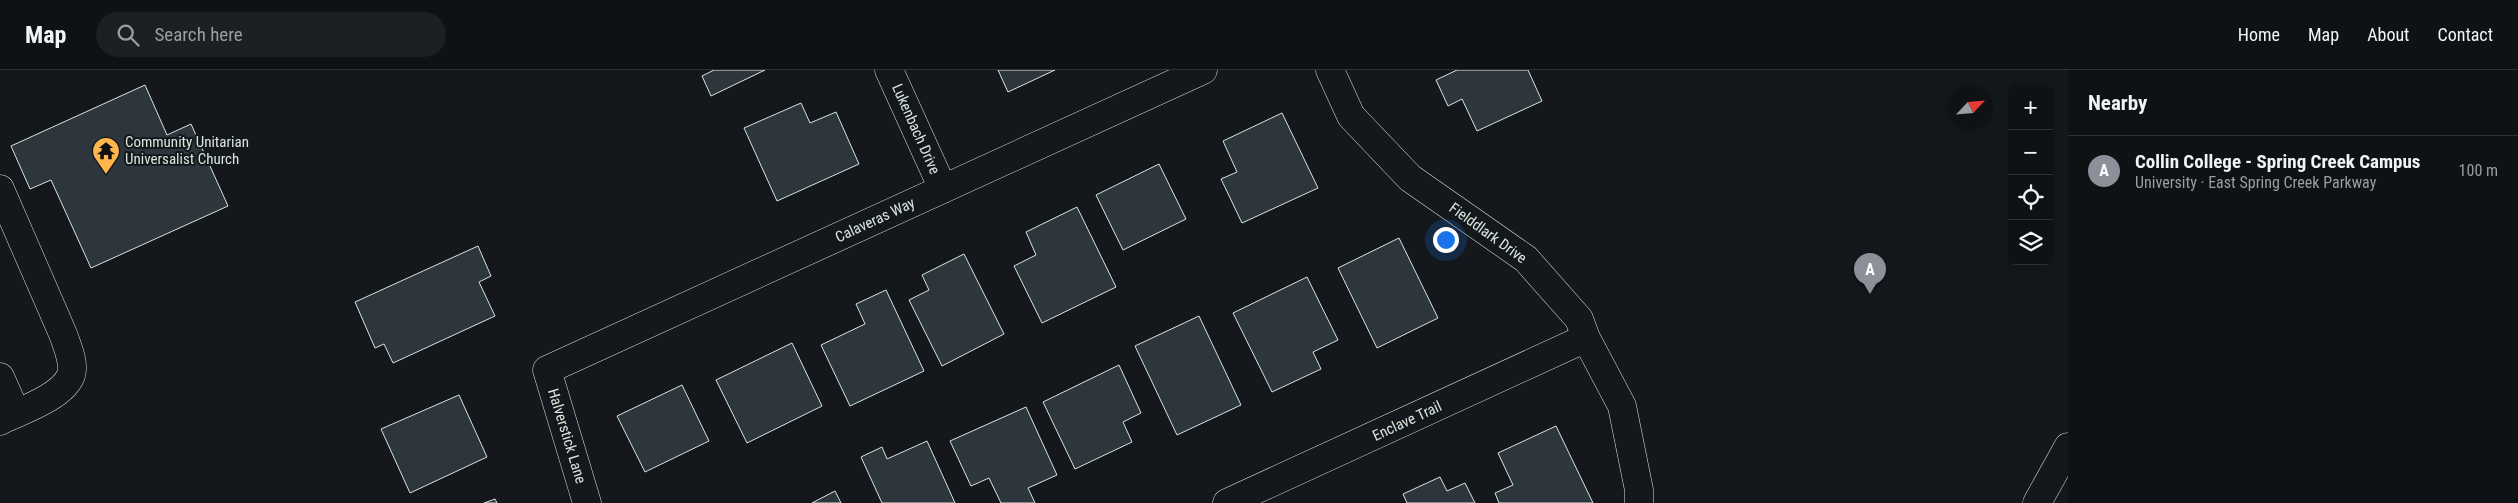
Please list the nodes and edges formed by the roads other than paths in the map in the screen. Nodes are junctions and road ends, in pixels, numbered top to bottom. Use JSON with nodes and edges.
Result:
{"nodes":[{"id":1,"x":889,"y":70,"type":"edge"},
{"id":2,"x":1203,"y":70,"type":"edge"},
{"id":3,"x":1330,"y":70,"type":"edge"},
{"id":4,"x":0,"y":188,"type":"edge"},
{"id":5,"x":943,"y":189,"type":"junction"},
{"id":6,"x":1586,"y":338,"type":"junction"},
{"id":7,"x":547,"y":370,"type":"joint"},
{"id":8,"x":0,"y":377,"type":"edge"},
{"id":9,"x":8,"y":417,"type":"edge"},
{"id":10,"x":2068,"y":447,"type":"edge"},
{"id":11,"x":587,"y":503,"type":"edge"},
{"id":12,"x":1227,"y":503,"type":"edge"},
{"id":13,"x":1639,"y":503,"type":"edge"},
{"id":14,"x":2037,"y":503,"type":"edge"}],
"edges":[{"from":1,"to":5,"type":"street","name":"Lukenbach Drive"},
{"from":2,"to":5,"type":"street","name":"Calaveras Way"},
{"from":3,"to":6,"type":"street","name":"Fielddlark Drive"},
{"from":4,"to":9,"type":"street"},
{"from":5,"to":7,"type":"street","name":"Calaveras Way"},
{"from":6,"to":12,"type":"street","name":"Enclave Trail"},
{"from":6,"to":13,"type":"street","name":"Fielddlark Drive"},
{"from":7,"to":11,"type":"street","name":"Halverstick Lane"},
{"from":8,"to":9,"type":"street"},
{"from":10,"to":14,"type":"street"}]}
